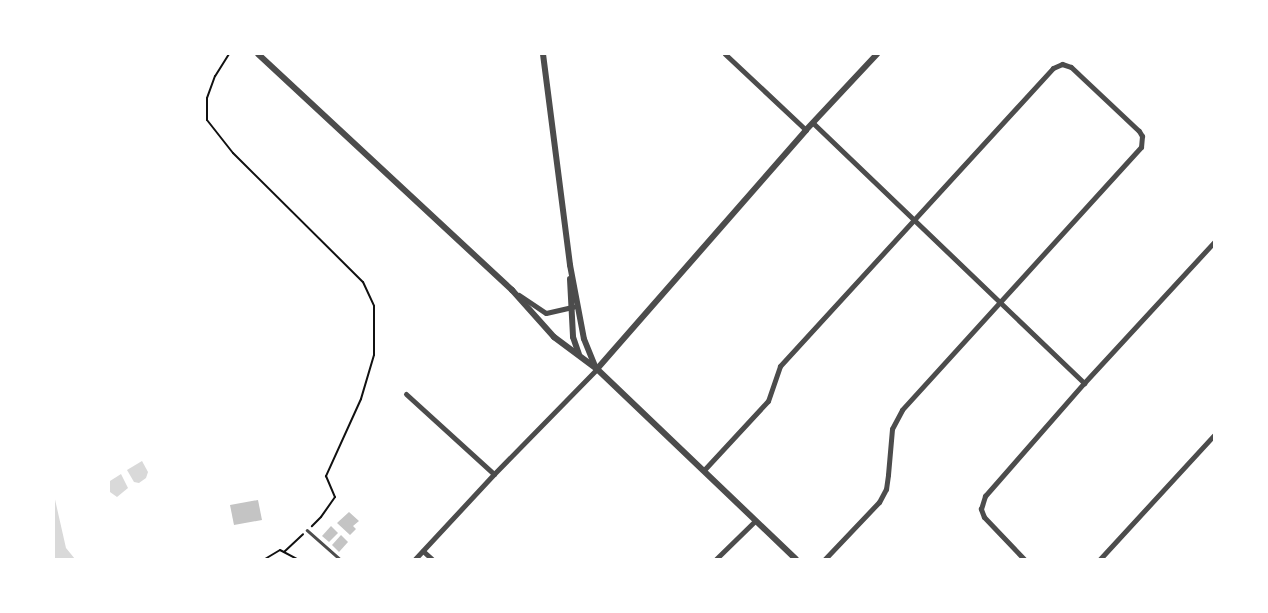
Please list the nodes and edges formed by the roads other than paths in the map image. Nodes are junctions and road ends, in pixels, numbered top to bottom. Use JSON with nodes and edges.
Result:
{"nodes":[{"id":1,"x":258,"y":54,"type":"edge"},
{"id":2,"x":543,"y":54,"type":"edge"},
{"id":3,"x":725,"y":54,"type":"edge"},
{"id":4,"x":877,"y":54,"type":"edge"},
{"id":5,"x":813,"y":124,"type":"junction"},
{"id":6,"x":806,"y":130,"type":"junction"},
{"id":7,"x":914,"y":219,"type":"junction"},
{"id":8,"x":1214,"y":242,"type":"edge"},
{"id":9,"x":570,"y":265,"type":"junction"},
{"id":10,"x":512,"y":290,"type":"junction"},
{"id":11,"x":1001,"y":301,"type":"junction"},
{"id":12,"x":578,"y":306,"type":"junction"},
{"id":13,"x":570,"y":307,"type":"junction"},
{"id":14,"x":579,"y":354,"type":"junction"},
{"id":15,"x":597,"y":369,"type":"junction"},
{"id":16,"x":1084,"y":383,"type":"junction"},
{"id":17,"x":406,"y":394,"type":"dead end"},
{"id":18,"x":1214,"y":435,"type":"edge"},
{"id":19,"x":704,"y":470,"type":"junction"},
{"id":20,"x":494,"y":474,"type":"junction"},
{"id":21,"x":755,"y":521,"type":"junction"},
{"id":22,"x":307,"y":530,"type":"road end"},
{"id":23,"x":423,"y":551,"type":"junction"},
{"id":24,"x":340,"y":559,"type":"edge"},
{"id":25,"x":415,"y":559,"type":"edge"},
{"id":26,"x":432,"y":559,"type":"edge"},
{"id":27,"x":716,"y":559,"type":"edge"},
{"id":28,"x":796,"y":559,"type":"edge"},
{"id":29,"x":825,"y":559,"type":"edge"},
{"id":30,"x":1024,"y":559,"type":"edge"},
{"id":31,"x":1100,"y":559,"type":"edge"}],
"edges":[{"from":1,"to":10,"type":"street"},
{"from":2,"to":9,"type":"street"},
{"from":3,"to":6,"type":"street"},
{"from":4,"to":5,"type":"street"},
{"from":5,"to":6,"type":"street"},
{"from":5,"to":7,"type":"street"},
{"from":6,"to":15,"type":"street"},
{"from":7,"to":11,"type":"street"},
{"from":7,"to":11,"type":"street"},
{"from":7,"to":19,"type":"street"},
{"from":8,"to":16,"type":"street"},
{"from":9,"to":12,"type":"street"},
{"from":9,"to":13,"type":"street"},
{"from":10,"to":13,"type":"street"},
{"from":10,"to":14,"type":"street"},
{"from":11,"to":16,"type":"street"},
{"from":11,"to":29,"type":"street"},
{"from":12,"to":13,"type":"street"},
{"from":12,"to":15,"type":"street"},
{"from":13,"to":14,"type":"street"},
{"from":14,"to":15,"type":"street"},
{"from":15,"to":19,"type":"street"},
{"from":15,"to":20,"type":"street"},
{"from":16,"to":30,"type":"street"},
{"from":17,"to":20,"type":"street"},
{"from":18,"to":31,"type":"street"},
{"from":19,"to":21,"type":"street"},
{"from":20,"to":23,"type":"street"},
{"from":21,"to":27,"type":"street"},
{"from":21,"to":28,"type":"street"},
{"from":22,"to":24,"type":"lane"},
{"from":23,"to":25,"type":"street"},
{"from":23,"to":26,"type":"street"}]}
